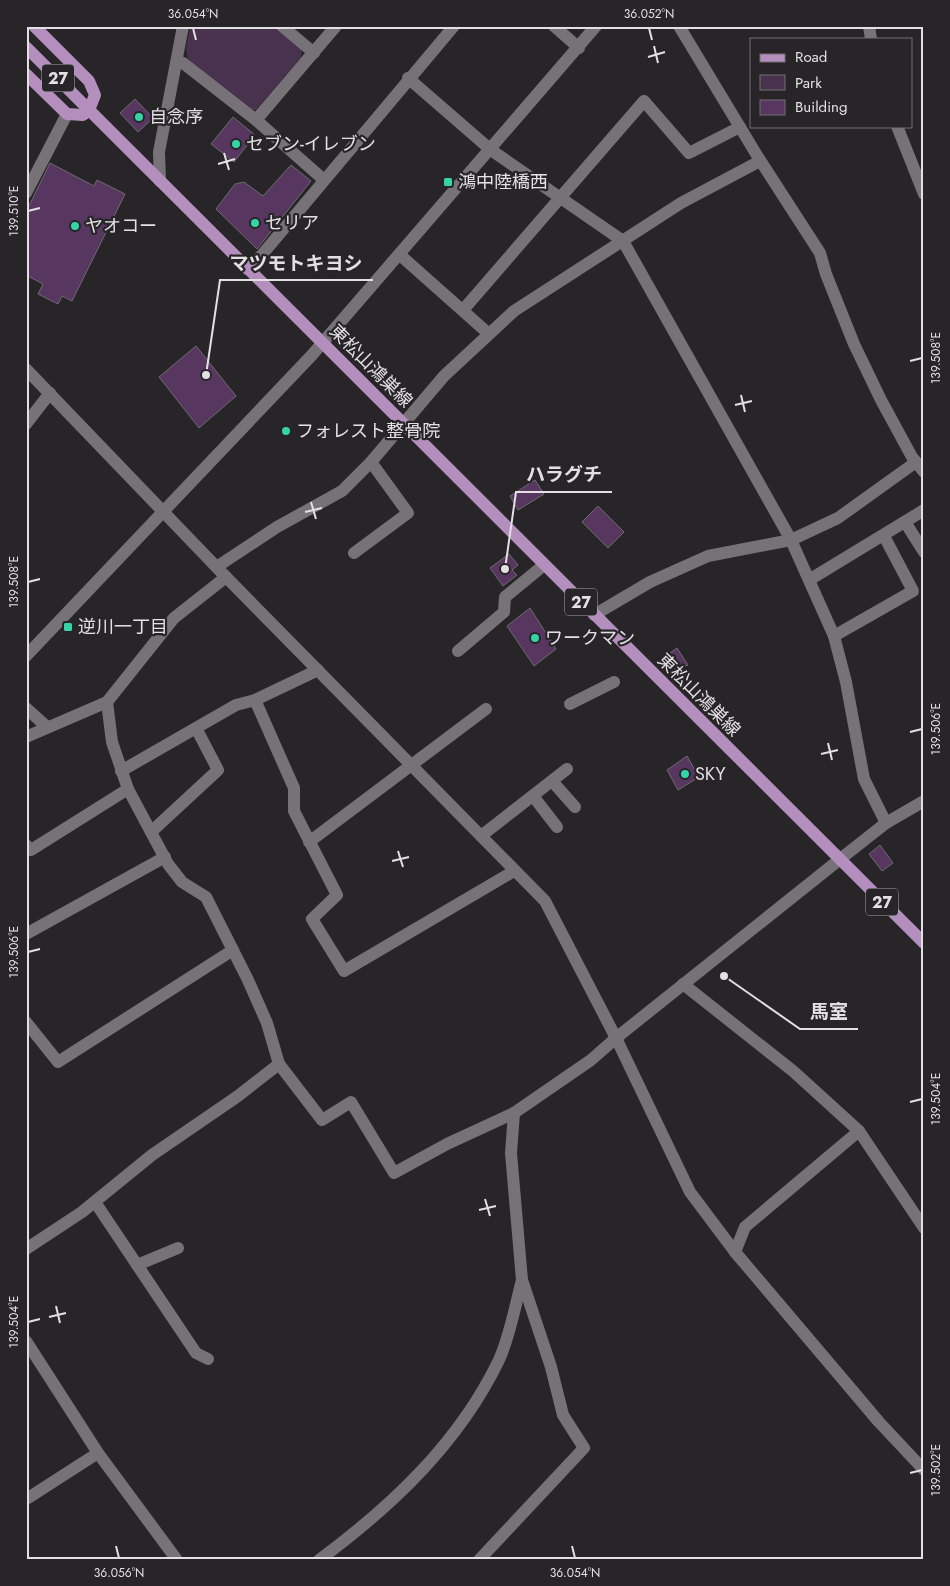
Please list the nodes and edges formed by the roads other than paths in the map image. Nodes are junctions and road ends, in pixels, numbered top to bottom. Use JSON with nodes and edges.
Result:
{"nodes":[{"id":1,"x":34,"y":26,"type":"edge"},
{"id":2,"x":183,"y":26,"type":"edge"},
{"id":3,"x":282,"y":26,"type":"edge"},
{"id":4,"x":336,"y":26,"type":"edge"},
{"id":5,"x":454,"y":26,"type":"edge"},
{"id":6,"x":554,"y":26,"type":"edge"},
{"id":7,"x":596,"y":26,"type":"edge"},
{"id":8,"x":680,"y":27,"type":"edge"},
{"id":9,"x":26,"y":47,"type":"edge"},
{"id":10,"x":579,"y":48,"type":"junction"},
{"id":11,"x":314,"y":53,"type":"junction"},
{"id":12,"x":177,"y":61,"type":"junction"},
{"id":13,"x":26,"y":74,"type":"edge"},
{"id":14,"x":408,"y":78,"type":"junction"},
{"id":15,"x":89,"y":110,"type":"junction"},
{"id":16,"x":67,"y":114,"type":"junction"},
{"id":17,"x":256,"y":120,"type":"junction"},
{"id":18,"x":740,"y":127,"type":"junction"},
{"id":19,"x":898,"y":128,"type":"edge"},
{"id":20,"x":491,"y":150,"type":"junction"},
{"id":21,"x":760,"y":161,"type":"junction"},
{"id":22,"x":324,"y":180,"type":"junction"},
{"id":23,"x":160,"y":181,"type":"junction"},
{"id":24,"x":26,"y":193,"type":"edge"},
{"id":25,"x":924,"y":194,"type":"edge"},
{"id":26,"x":560,"y":196,"type":"junction"},
{"id":27,"x":623,"y":241,"type":"junction"},
{"id":28,"x":400,"y":255,"type":"junction"},
{"id":29,"x":246,"y":269,"type":"junction"},
{"id":30,"x":463,"y":310,"type":"junction"},
{"id":31,"x":489,"y":334,"type":"junction"},
{"id":32,"x":323,"y":342,"type":"junction"},
{"id":33,"x":26,"y":369,"type":"edge"},
{"id":34,"x":50,"y":393,"type":"junction"},
{"id":35,"x":405,"y":423,"type":"junction"},
{"id":36,"x":26,"y":424,"type":"edge"},
{"id":37,"x":371,"y":462,"type":"junction"},
{"id":38,"x":916,"y":462,"type":"junction"},
{"id":39,"x":924,"y":472,"type":"edge"},
{"id":40,"x":924,"y":510,"type":"edge"},
{"id":41,"x":164,"y":512,"type":"junction"},
{"id":42,"x":905,"y":522,"type":"junction"},
{"id":43,"x":884,"y":536,"type":"junction"},
{"id":44,"x":791,"y":540,"type":"junction"},
{"id":45,"x":924,"y":552,"type":"edge"},
{"id":46,"x":354,"y":553,"type":"dead end"},
{"id":47,"x":544,"y":565,"type":"junction"},
{"id":48,"x":218,"y":566,"type":"junction"},
{"id":49,"x":226,"y":577,"type":"junction"},
{"id":50,"x":809,"y":580,"type":"junction"},
{"id":51,"x":594,"y":615,"type":"junction"},
{"id":52,"x":834,"y":636,"type":"junction"},
{"id":53,"x":458,"y":651,"type":"dead end"},
{"id":54,"x":26,"y":656,"type":"edge"},
{"id":55,"x":318,"y":670,"type":"junction"},
{"id":56,"x":614,"y":682,"type":"dead end"},
{"id":57,"x":255,"y":700,"type":"junction"},
{"id":58,"x":107,"y":702,"type":"junction"},
{"id":59,"x":570,"y":704,"type":"dead end"},
{"id":60,"x":26,"y":708,"type":"edge"},
{"id":61,"x":486,"y":709,"type":"dead end"},
{"id":62,"x":47,"y":727,"type":"junction"},
{"id":63,"x":196,"y":728,"type":"junction"},
{"id":64,"x":26,"y":737,"type":"edge"},
{"id":65,"x":410,"y":765,"type":"junction"},
{"id":66,"x":567,"y":769,"type":"dead end"},
{"id":67,"x":122,"y":771,"type":"junction"},
{"id":68,"x":552,"y":781,"type":"junction"},
{"id":69,"x":128,"y":789,"type":"junction"},
{"id":70,"x":532,"y":796,"type":"junction"},
{"id":71,"x":924,"y":800,"type":"edge"},
{"id":72,"x":575,"y":807,"type":"dead end"},
{"id":73,"x":886,"y":823,"type":"junction"},
{"id":74,"x":557,"y":828,"type":"dead end"},
{"id":75,"x":151,"y":832,"type":"junction"},
{"id":76,"x":480,"y":836,"type":"junction"},
{"id":77,"x":309,"y":842,"type":"junction"},
{"id":78,"x":26,"y":845,"type":"edge"},
{"id":79,"x":164,"y":857,"type":"junction"},
{"id":80,"x":839,"y":860,"type":"junction"},
{"id":81,"x":514,"y":871,"type":"junction"},
{"id":82,"x":26,"y":934,"type":"edge"},
{"id":83,"x":924,"y":943,"type":"edge"},
{"id":84,"x":233,"y":950,"type":"junction"},
{"id":85,"x":683,"y":984,"type":"junction"},
{"id":86,"x":26,"y":1022,"type":"edge"},
{"id":87,"x":616,"y":1038,"type":"junction"},
{"id":88,"x":279,"y":1064,"type":"junction"},
{"id":89,"x":514,"y":1113,"type":"junction"},
{"id":90,"x":859,"y":1131,"type":"junction"},
{"id":91,"x":95,"y":1202,"type":"junction"},
{"id":92,"x":924,"y":1228,"type":"edge"},
{"id":93,"x":178,"y":1248,"type":"dead end"},
{"id":94,"x":26,"y":1249,"type":"edge"},
{"id":95,"x":735,"y":1252,"type":"junction"},
{"id":96,"x":137,"y":1264,"type":"junction"},
{"id":97,"x":522,"y":1280,"type":"junction"},
{"id":98,"x":26,"y":1341,"type":"edge"},
{"id":99,"x":208,"y":1359,"type":"dead end"},
{"id":100,"x":98,"y":1453,"type":"junction"},
{"id":101,"x":924,"y":1470,"type":"edge"},
{"id":102,"x":26,"y":1496,"type":"edge"},
{"id":103,"x":177,"y":1560,"type":"edge"},
{"id":104,"x":319,"y":1560,"type":"edge"},
{"id":105,"x":479,"y":1560,"type":"edge"}],
"edges":[{"from":1,"to":15,"type":"main road"},
{"from":2,"to":12,"type":"street"},
{"from":3,"to":11,"type":"street"},
{"from":4,"to":11,"type":"street"},
{"from":5,"to":14,"type":"street"},
{"from":6,"to":10,"type":"street"},
{"from":7,"to":10,"type":"street"},
{"from":8,"to":18,"type":"street"},
{"from":9,"to":15,"type":"main road","name":"東松山鴻巣線","number":"27"},
{"from":10,"to":20,"type":"street"},
{"from":11,"to":17,"type":"street"},
{"from":12,"to":17,"type":"street"},
{"from":12,"to":23,"type":"street"},
{"from":13,"to":16,"type":"main road"},
{"from":14,"to":20,"type":"street"},
{"from":14,"to":22,"type":"street"},
{"from":15,"to":16,"type":"main road"},
{"from":15,"to":23,"type":"main road","name":"東松山鴻巣線","number":"27"},
{"from":16,"to":24,"type":"street"},
{"from":17,"to":22,"type":"street"},
{"from":18,"to":21,"type":"street"},
{"from":18,"to":26,"type":"street"},
{"from":19,"to":25,"type":"street"},
{"from":20,"to":26,"type":"street"},
{"from":20,"to":28,"type":"street"},
{"from":21,"to":27,"type":"street"},
{"from":21,"to":38,"type":"street"},
{"from":22,"to":29,"type":"street"},
{"from":23,"to":29,"type":"main road","name":"東松山鴻巣線","number":"27"},
{"from":26,"to":27,"type":"street"},
{"from":26,"to":30,"type":"street"},
{"from":27,"to":31,"type":"street"},
{"from":27,"to":44,"type":"street"},
{"from":28,"to":30,"type":"street"},
{"from":28,"to":32,"type":"street"},
{"from":29,"to":32,"type":"main road","name":"東松山鴻巣線","number":"27"},
{"from":30,"to":31,"type":"street"},
{"from":31,"to":35,"type":"street"},
{"from":32,"to":35,"type":"main road","name":"東松山鴻巣線","number":"27"},
{"from":32,"to":41,"type":"street"},
{"from":33,"to":34,"type":"street"},
{"from":34,"to":36,"type":"street"},
{"from":34,"to":41,"type":"street"},
{"from":35,"to":37,"type":"street"},
{"from":35,"to":47,"type":"main road","name":"東松山鴻巣線","number":"27"},
{"from":37,"to":46,"type":"street"},
{"from":37,"to":48,"type":"street"},
{"from":38,"to":39,"type":"street"},
{"from":38,"to":44,"type":"street"},
{"from":40,"to":42,"type":"street"},
{"from":41,"to":48,"type":"street"},
{"from":41,"to":54,"type":"street"},
{"from":42,"to":43,"type":"street"},
{"from":42,"to":45,"type":"street"},
{"from":43,"to":50,"type":"street"},
{"from":43,"to":52,"type":"street"},
{"from":44,"to":50,"type":"street"},
{"from":44,"to":51,"type":"street"},
{"from":47,"to":51,"type":"main road","name":"東松山鴻巣線","number":"27"},
{"from":47,"to":53,"type":"street"},
{"from":48,"to":49,"type":"street"},
{"from":49,"to":55,"type":"street"},
{"from":49,"to":58,"type":"street"},
{"from":50,"to":52,"type":"street"},
{"from":51,"to":80,"type":"main road","name":"東松山鴻巣線","number":"27"},
{"from":52,"to":73,"type":"street"},
{"from":55,"to":57,"type":"street"},
{"from":55,"to":65,"type":"street"},
{"from":56,"to":59,"type":"street"},
{"from":57,"to":63,"type":"street"},
{"from":57,"to":77,"type":"street"},
{"from":58,"to":62,"type":"street"},
{"from":58,"to":67,"type":"street"},
{"from":60,"to":62,"type":"street"},
{"from":61,"to":65,"type":"street"},
{"from":62,"to":64,"type":"street"},
{"from":63,"to":67,"type":"street"},
{"from":63,"to":75,"type":"street"},
{"from":65,"to":76,"type":"street"},
{"from":65,"to":77,"type":"street"},
{"from":66,"to":68,"type":"street"},
{"from":67,"to":69,"type":"street"},
{"from":68,"to":70,"type":"street"},
{"from":68,"to":72,"type":"street"},
{"from":69,"to":75,"type":"street"},
{"from":69,"to":78,"type":"street"},
{"from":70,"to":74,"type":"street"},
{"from":70,"to":76,"type":"street"},
{"from":71,"to":73,"type":"street"},
{"from":73,"to":80,"type":"street"},
{"from":75,"to":79,"type":"street"},
{"from":76,"to":81,"type":"street"},
{"from":77,"to":81,"type":"street"},
{"from":79,"to":82,"type":"street"},
{"from":79,"to":84,"type":"street"},
{"from":80,"to":83,"type":"main road","name":"東松山鴻巣線","number":"27"},
{"from":80,"to":85,"type":"street"},
{"from":81,"to":87,"type":"street"},
{"from":84,"to":86,"type":"street"},
{"from":84,"to":88,"type":"street"},
{"from":85,"to":87,"type":"street"},
{"from":85,"to":90,"type":"street"},
{"from":87,"to":89,"type":"street"},
{"from":87,"to":95,"type":"street"},
{"from":88,"to":89,"type":"street"},
{"from":88,"to":91,"type":"street"},
{"from":89,"to":97,"type":"street"},
{"from":90,"to":92,"type":"street"},
{"from":90,"to":95,"type":"street"},
{"from":91,"to":94,"type":"street"},
{"from":91,"to":96,"type":"street"},
{"from":93,"to":96,"type":"street"},
{"from":95,"to":101,"type":"street"},
{"from":96,"to":99,"type":"street"},
{"from":97,"to":104,"type":"street"},
{"from":97,"to":105,"type":"street"},
{"from":98,"to":100,"type":"street"},
{"from":100,"to":102,"type":"street"},
{"from":100,"to":103,"type":"street"}]}
